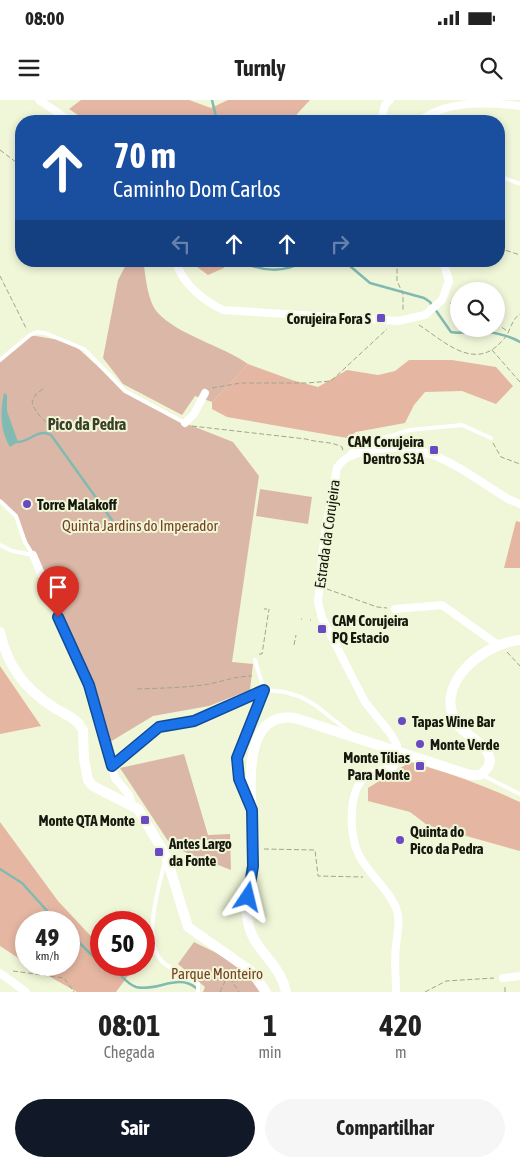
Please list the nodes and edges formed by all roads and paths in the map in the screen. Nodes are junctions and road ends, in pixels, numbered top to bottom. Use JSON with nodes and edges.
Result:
{"nodes":[{"id":1,"x":39,"y":100,"type":"edge"},
{"id":2,"x":390,"y":100,"type":"edge"},
{"id":3,"x":520,"y":106,"type":"edge"},
{"id":4,"x":61,"y":115,"type":"edge"},
{"id":5,"x":382,"y":115,"type":"edge"},
{"id":6,"x":428,"y":115,"type":"edge"},
{"id":7,"x":0,"y":150,"type":"edge"},
{"id":8,"x":15,"y":161,"type":"edge"},
{"id":9,"x":505,"y":178,"type":"edge"},
{"id":10,"x":520,"y":184,"type":"edge"},
{"id":11,"x":505,"y":250,"type":"edge"},
{"id":12,"x":520,"y":255,"type":"edge"},
{"id":13,"x":177,"y":267,"type":"edge"},
{"id":14,"x":397,"y":267,"type":"edge"},
{"id":15,"x":445,"y":267,"type":"edge"},
{"id":16,"x":0,"y":276,"type":"edge"},
{"id":17,"x":404,"y":302,"type":"dead end"},
{"id":18,"x":440,"y":302,"type":"junction"},
{"id":19,"x":450,"y":305,"type":"edge"},
{"id":20,"x":520,"y":314,"type":"edge"},
{"id":21,"x":398,"y":321,"type":"junction"},
{"id":22,"x":419,"y":325,"type":"dead end"},
{"id":23,"x":505,"y":329,"type":"edge"},
{"id":24,"x":508,"y":331,"type":"junction"},
{"id":25,"x":30,"y":335,"type":"junction"},
{"id":26,"x":491,"y":350,"type":"junction"},
{"id":27,"x":0,"y":360,"type":"edge"},
{"id":28,"x":520,"y":382,"type":"edge"},
{"id":29,"x":43,"y":389,"type":"dead end"},
{"id":30,"x":205,"y":393,"type":"joint"},
{"id":31,"x":77,"y":418,"type":"dead end"},
{"id":32,"x":185,"y":423,"type":"junction"},
{"id":33,"x":491,"y":438,"type":"joint"},
{"id":34,"x":345,"y":459,"type":"junction"},
{"id":35,"x":520,"y":464,"type":"edge"},
{"id":36,"x":0,"y":500,"type":"edge"},
{"id":37,"x":520,"y":504,"type":"edge"},
{"id":38,"x":0,"y":545,"type":"edge"},
{"id":39,"x":33,"y":555,"type":"junction"},
{"id":40,"x":319,"y":586,"type":"junction"},
{"id":41,"x":264,"y":609,"type":"dead end"},
{"id":42,"x":395,"y":609,"type":"joint"},
{"id":43,"x":0,"y":632,"type":"edge"},
{"id":44,"x":296,"y":635,"type":"dead end"},
{"id":45,"x":520,"y":640,"type":"edge"},
{"id":46,"x":294,"y":645,"type":"dead end"},
{"id":47,"x":498,"y":645,"type":"junction"},
{"id":48,"x":252,"y":655,"type":"dead end"},
{"id":49,"x":255,"y":660,"type":"dead end"},
{"id":50,"x":520,"y":666,"type":"edge"},
{"id":51,"x":260,"y":676,"type":"junction"},
{"id":52,"x":138,"y":689,"type":"dead end"},
{"id":53,"x":264,"y":690,"type":"junction"},
{"id":54,"x":357,"y":739,"type":"junction"},
{"id":55,"x":396,"y":752,"type":"junction"},
{"id":56,"x":112,"y":766,"type":"junction"},
{"id":57,"x":480,"y":774,"type":"junction"},
{"id":58,"x":520,"y":794,"type":"edge"},
{"id":59,"x":132,"y":804,"type":"junction"},
{"id":60,"x":252,"y":810,"type":"junction"},
{"id":61,"x":254,"y":849,"type":"junction"},
{"id":62,"x":166,"y":856,"type":"junction"},
{"id":63,"x":372,"y":874,"type":"junction"},
{"id":64,"x":3,"y":972,"type":"edge"},
{"id":65,"x":520,"y":976,"type":"edge"},
{"id":66,"x":503,"y":978,"type":"joint"},
{"id":67,"x":0,"y":979,"type":"edge"},
{"id":68,"x":15,"y":984,"type":"junction"},
{"id":69,"x":25,"y":992,"type":"edge"},
{"id":70,"x":74,"y":992,"type":"edge"},
{"id":71,"x":198,"y":992,"type":"edge"},
{"id":72,"x":220,"y":992,"type":"edge"},
{"id":73,"x":239,"y":992,"type":"edge"},
{"id":74,"x":266,"y":992,"type":"edge"},
{"id":75,"x":286,"y":992,"type":"edge"},
{"id":76,"x":396,"y":992,"type":"edge"},
{"id":77,"x":425,"y":992,"type":"edge"}],
"edges":[{"from":1,"to":4,"type":"street"},
{"from":2,"to":5,"type":"street"},
{"from":3,"to":6,"type":"street"},
{"from":7,"to":8,"type":"path"},
{"from":9,"to":10,"type":"lane"},
{"from":11,"to":12,"type":"path"},
{"from":13,"to":21,"type":"street"},
{"from":14,"to":17,"type":"path"},
{"from":15,"to":18,"type":"street"},
{"from":16,"to":25,"type":"path"},
{"from":18,"to":19,"type":"path"},
{"from":18,"to":21,"type":"street"},
{"from":20,"to":24,"type":"path"},
{"from":21,"to":30,"type":"path"},
{"from":22,"to":26,"type":"path"},
{"from":23,"to":24,"type":"path"},
{"from":24,"to":26,"type":"path"},
{"from":25,"to":27,"type":"lane"},
{"from":25,"to":32,"type":"lane"},
{"from":26,"to":28,"type":"path"},
{"from":29,"to":31,"type":"path"},
{"from":30,"to":32,"type":"street"},
{"from":32,"to":34,"type":"path"},
{"from":33,"to":34,"type":"lane"},
{"from":33,"to":35,"type":"path"},
{"from":34,"to":37,"type":"street","name":"Estrada da Corujeira"},
{"from":34,"to":40,"type":"street","name":"Estrada da Corujeira"},
{"from":36,"to":39,"type":"lane"},
{"from":38,"to":39,"type":"lane"},
{"from":39,"to":56,"type":"street"},
{"from":40,"to":42,"type":"path"},
{"from":40,"to":55,"type":"street","name":"Estrada da Corujeira"},
{"from":41,"to":48,"type":"path"},
{"from":42,"to":47,"type":"street"},
{"from":43,"to":59,"type":"main road"},
{"from":44,"to":46,"type":"path"},
{"from":45,"to":47,"type":"main road"},
{"from":47,"to":50,"type":"path"},
{"from":47,"to":57,"type":"main road"},
{"from":49,"to":51,"type":"lane"},
{"from":51,"to":52,"type":"path"},
{"from":51,"to":53,"type":"lane"},
{"from":53,"to":54,"type":"lane"},
{"from":53,"to":56,"type":"lane"},
{"from":53,"to":60,"type":"lane"},
{"from":54,"to":55,"type":"main road"},
{"from":54,"to":60,"type":"main road"},
{"from":55,"to":57,"type":"main road"},
{"from":55,"to":63,"type":"street"},
{"from":56,"to":59,"type":"street"},
{"from":57,"to":58,"type":"lane"},
{"from":59,"to":62,"type":"main road"},
{"from":60,"to":61,"type":"main road"},
{"from":61,"to":63,"type":"path"},
{"from":61,"to":75,"type":"main road"},
{"from":62,"to":71,"type":"lane"},
{"from":62,"to":74,"type":"main road"},
{"from":63,"to":76,"type":"street"},
{"from":64,"to":68,"type":"street"},
{"from":64,"to":70,"type":"path"},
{"from":65,"to":66,"type":"street"},
{"from":66,"to":77,"type":"path"},
{"from":67,"to":68,"type":"street"},
{"from":68,"to":69,"type":"street"},
{"from":72,"to":73,"type":"path"}]}
